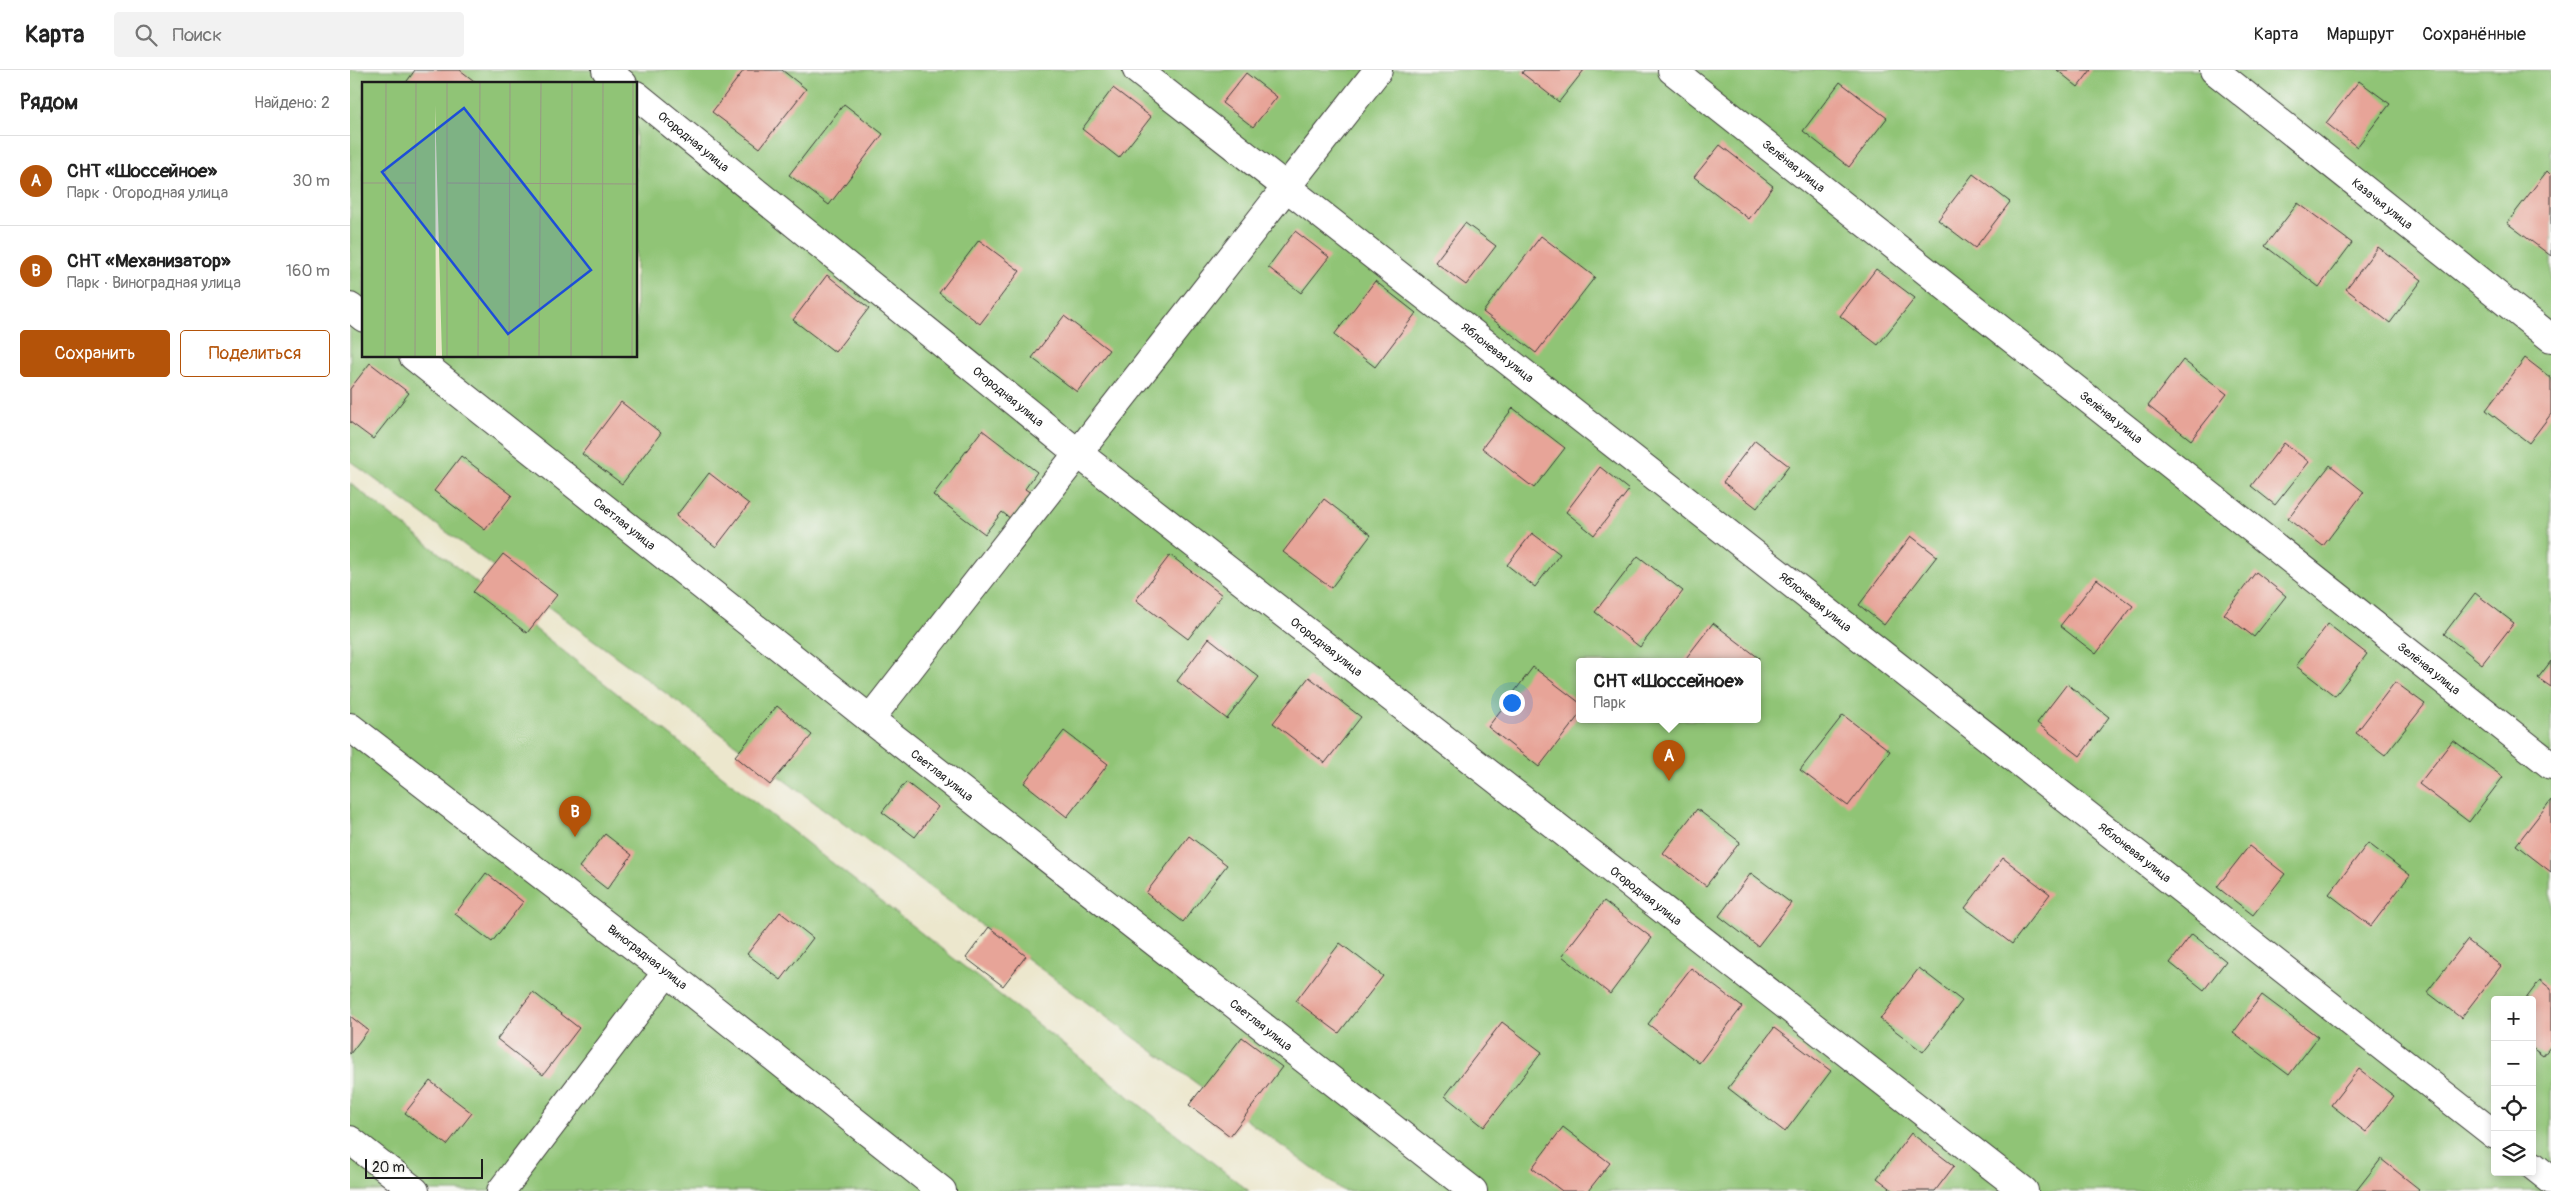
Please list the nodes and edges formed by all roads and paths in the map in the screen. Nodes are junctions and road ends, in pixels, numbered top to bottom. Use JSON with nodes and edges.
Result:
{"nodes":[{"id":1,"x":606,"y":70,"type":"edge"},
{"id":2,"x":1137,"y":70,"type":"edge"},
{"id":3,"x":1378,"y":70,"type":"edge"},
{"id":4,"x":1672,"y":70,"type":"edge"},
{"id":5,"x":2214,"y":70,"type":"edge"},
{"id":6,"x":621,"y":82,"type":"edge"},
{"id":7,"x":638,"y":97,"type":"edge"},
{"id":8,"x":1287,"y":187,"type":"junction"},
{"id":9,"x":350,"y":307,"type":"edge"},
{"id":10,"x":362,"y":316,"type":"edge"},
{"id":11,"x":2551,"y":338,"type":"edge"},
{"id":12,"x":415,"y":358,"type":"edge"},
{"id":13,"x":1079,"y":454,"type":"junction"},
{"id":14,"x":870,"y":720,"type":"junction"},
{"id":15,"x":350,"y":727,"type":"edge"},
{"id":16,"x":2551,"y":765,"type":"edge"},
{"id":17,"x":668,"y":972,"type":"junction"},
{"id":18,"x":2491,"y":1132,"type":"edge"},
{"id":19,"x":350,"y":1140,"type":"edge"},
{"id":20,"x":2536,"y":1168,"type":"edge"},
{"id":21,"x":2551,"y":1180,"type":"edge"},
{"id":22,"x":415,"y":1191,"type":"edge"},
{"id":23,"x":502,"y":1191,"type":"edge"},
{"id":24,"x":942,"y":1191,"type":"edge"},
{"id":25,"x":1473,"y":1191,"type":"edge"},
{"id":26,"x":2024,"y":1191,"type":"edge"}],
"edges":[{"from":1,"to":6,"type":"street"},
{"from":2,"to":8,"type":"street","name":"Яблоневая улица"},
{"from":3,"to":8,"type":"street"},
{"from":4,"to":16,"type":"street","name":"Зелёная улица"},
{"from":5,"to":11,"type":"street","name":"Казачья улица"},
{"from":7,"to":13,"type":"street","name":"Огородная улица"},
{"from":8,"to":13,"type":"street"},
{"from":8,"to":18,"type":"street","name":"Яблоневая улица"},
{"from":9,"to":10,"type":"street"},
{"from":12,"to":14,"type":"street","name":"Светлая улица"},
{"from":13,"to":14,"type":"street"},
{"from":13,"to":26,"type":"street","name":"Огородная улица"},
{"from":14,"to":25,"type":"street","name":"Светлая улица"},
{"from":15,"to":17,"type":"street","name":"Виноградная улица"},
{"from":17,"to":23,"type":"street"},
{"from":17,"to":24,"type":"street","name":"Виноградная улица"},
{"from":19,"to":22,"type":"street"},
{"from":20,"to":21,"type":"street"}]}
